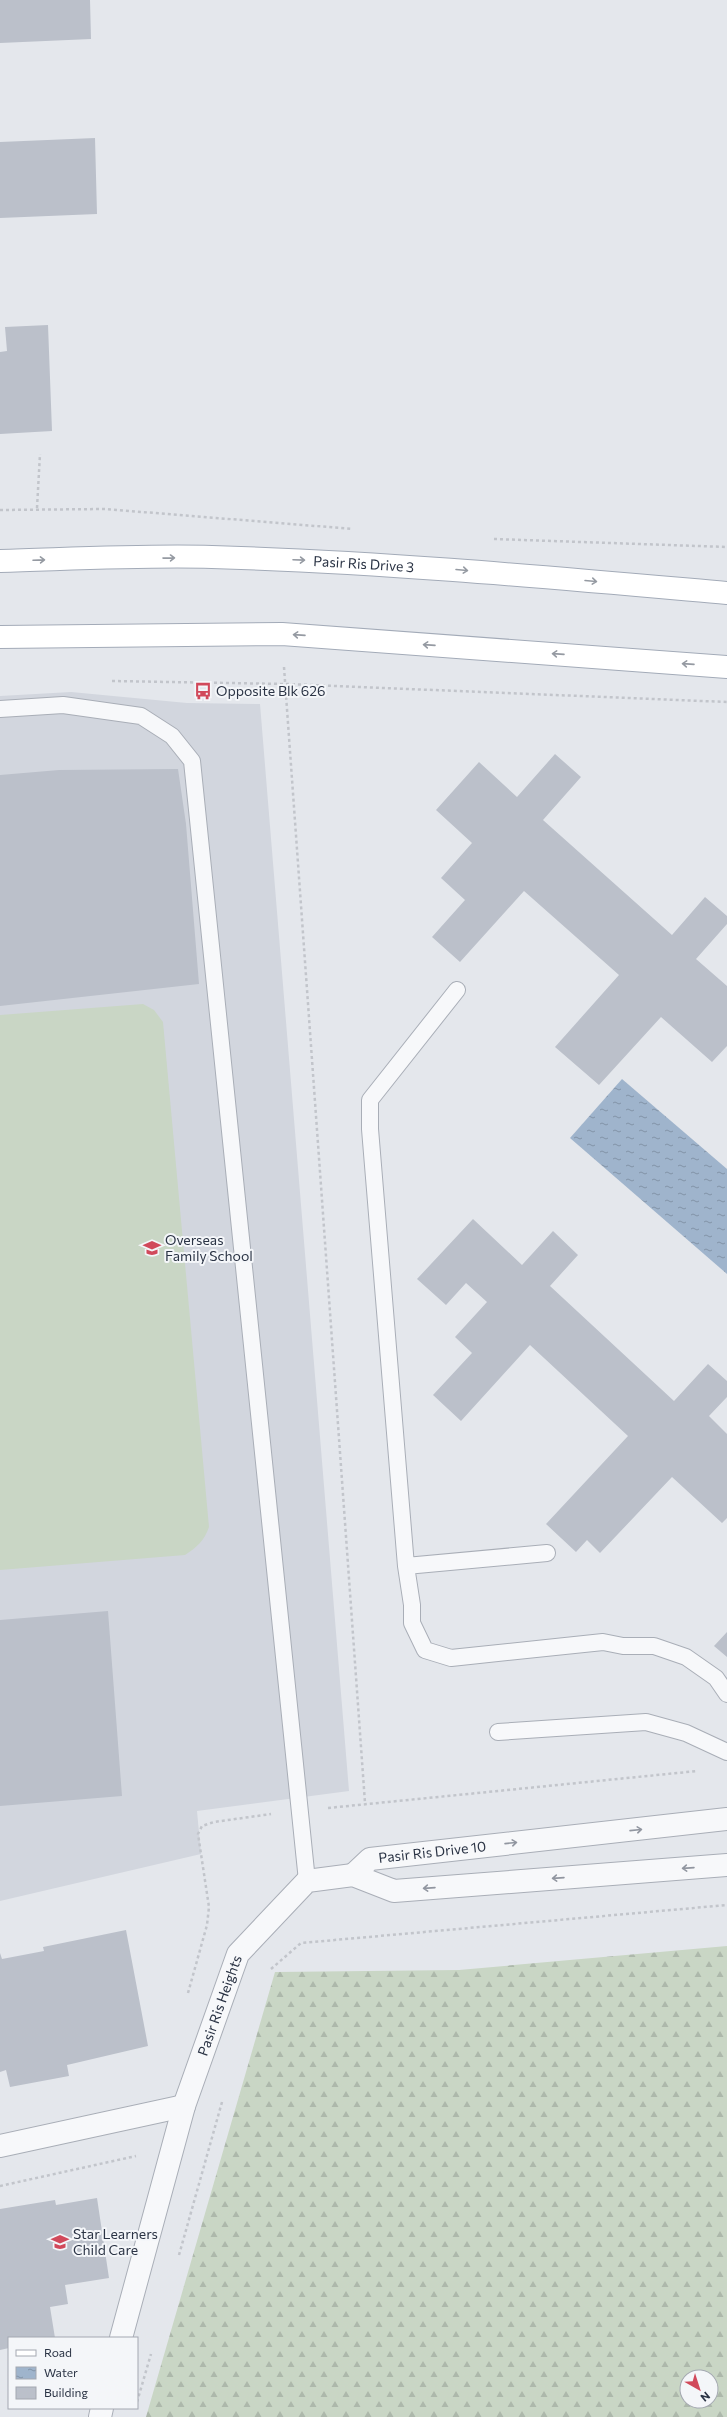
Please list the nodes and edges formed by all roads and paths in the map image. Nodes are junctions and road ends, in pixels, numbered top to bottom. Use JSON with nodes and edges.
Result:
{"nodes":[{"id":1,"x":40,"y":454,"type":"dead end"},
{"id":2,"x":37,"y":508,"type":"junction"},
{"id":3,"x":0,"y":510,"type":"edge"},
{"id":4,"x":359,"y":530,"type":"dead end"},
{"id":5,"x":493,"y":539,"type":"dead end"},
{"id":6,"x":727,"y":547,"type":"edge"},
{"id":7,"x":0,"y":561,"type":"edge"},
{"id":8,"x":727,"y":593,"type":"edge"},
{"id":9,"x":282,"y":634,"type":"junction"},
{"id":10,"x":0,"y":637,"type":"edge"},
{"id":11,"x":727,"y":667,"type":"edge"},
{"id":12,"x":110,"y":681,"type":"dead end"},
{"id":13,"x":286,"y":684,"type":"junction"},
{"id":14,"x":727,"y":702,"type":"edge"},
{"id":15,"x":0,"y":710,"type":"edge"},
{"id":16,"x":457,"y":990,"type":"dead end"},
{"id":17,"x":548,"y":1552,"type":"dead end"},
{"id":18,"x":406,"y":1566,"type":"junction"},
{"id":19,"x":727,"y":1694,"type":"edge"},
{"id":20,"x":498,"y":1732,"type":"dead end"},
{"id":21,"x":727,"y":1752,"type":"edge"},
{"id":22,"x":703,"y":1770,"type":"dead end"},
{"id":23,"x":727,"y":1820,"type":"edge"},
{"id":24,"x":727,"y":1865,"type":"edge"},
{"id":25,"x":353,"y":1875,"type":"junction"},
{"id":26,"x":307,"y":1881,"type":"junction"},
{"id":27,"x":727,"y":1905,"type":"edge"},
{"id":28,"x":265,"y":1974,"type":"dead end"},
{"id":29,"x":223,"y":2098,"type":"dead end"},
{"id":30,"x":184,"y":2106,"type":"junction"},
{"id":31,"x":0,"y":2146,"type":"edge"},
{"id":32,"x":139,"y":2156,"type":"dead end"},
{"id":33,"x":0,"y":2186,"type":"edge"},
{"id":34,"x":177,"y":2263,"type":"dead end"},
{"id":35,"x":121,"y":2337,"type":"edge"},
{"id":36,"x":151,"y":2352,"type":"dead end"},
{"id":37,"x":138,"y":2398,"type":"edge"}],
"edges":[{"from":1,"to":2,"type":"path"},
{"from":2,"to":3,"type":"path"},
{"from":2,"to":4,"type":"path"},
{"from":5,"to":6,"type":"path"},
{"from":7,"to":8,"type":"main road","name":"Pasir Ris Drive 3","one_way":true},
{"from":9,"to":10,"type":"main road"},
{"from":11,"to":9,"type":"main road","one_way":true},
{"from":9,"to":13,"type":"path"},
{"from":12,"to":13,"type":"path"},
{"from":13,"to":14,"type":"path"},
{"from":13,"to":22,"type":"path"},
{"from":15,"to":26,"type":"lane"},
{"from":16,"to":18,"type":"lane"},
{"from":17,"to":18,"type":"lane"},
{"from":18,"to":19,"type":"lane"},
{"from":20,"to":21,"type":"lane"},
{"from":25,"to":23,"type":"street","name":"Pasir Ris Drive 10","one_way":true},
{"from":24,"to":25,"type":"street","name":"Pasir Ris Drive 10","one_way":true},
{"from":25,"to":26,"type":"street"},
{"from":26,"to":30,"type":"street","name":"Pasir Ris Heights"},
{"from":27,"to":28,"type":"path"},
{"from":29,"to":34,"type":"path"},
{"from":30,"to":31,"type":"street"},
{"from":30,"to":35,"type":"street","name":"Pasir Ris Heights"},
{"from":32,"to":33,"type":"path"},
{"from":36,"to":37,"type":"path"}]}
